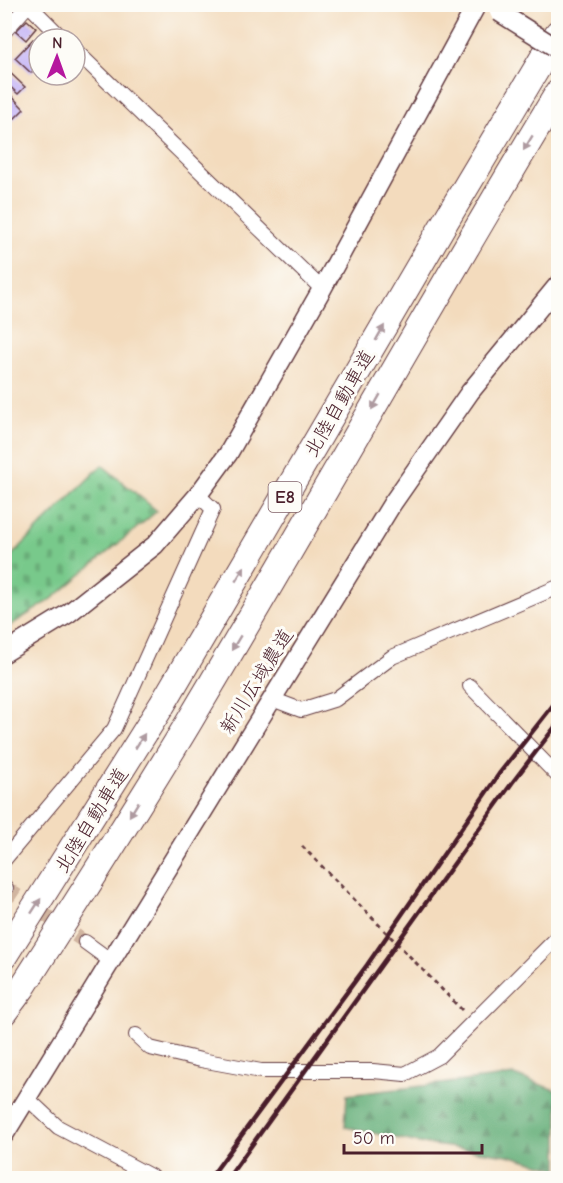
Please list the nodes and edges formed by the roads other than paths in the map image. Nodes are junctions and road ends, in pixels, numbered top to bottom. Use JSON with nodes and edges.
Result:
{"nodes":[{"id":1,"x":29,"y":5,"type":"edge"},
{"id":2,"x":485,"y":7,"type":"edge"},
{"id":3,"x":51,"y":27,"type":"edge"},
{"id":4,"x":4,"y":32,"type":"edge"},
{"id":5,"x":558,"y":33,"type":"edge"},
{"id":6,"x":558,"y":49,"type":"edge"},
{"id":7,"x":87,"y":62,"type":"edge"},
{"id":8,"x":558,"y":93,"type":"edge"},
{"id":9,"x":558,"y":285,"type":"edge"},
{"id":10,"x":321,"y":289,"type":"junction"},
{"id":11,"x":198,"y":495,"type":"junction"},
{"id":12,"x":558,"y":587,"type":"edge"},
{"id":13,"x":4,"y":653,"type":"edge"},
{"id":14,"x":470,"y":686,"type":"dead end"},
{"id":15,"x":272,"y":699,"type":"junction"},
{"id":16,"x":558,"y":776,"type":"edge"},
{"id":17,"x":4,"y":860,"type":"edge"},
{"id":18,"x":558,"y":937,"type":"edge"},
{"id":19,"x":85,"y":942,"type":"tunnel mouth"},
{"id":20,"x":4,"y":956,"type":"edge"},
{"id":21,"x":111,"y":961,"type":"junction"},
{"id":22,"x":4,"y":1012,"type":"edge"},
{"id":23,"x":136,"y":1035,"type":"dead end"},
{"id":24,"x":27,"y":1098,"type":"junction"},
{"id":25,"x":4,"y":1134,"type":"edge"},
{"id":26,"x":154,"y":1179,"type":"edge"}],
"edges":[{"from":1,"to":3,"type":"street"},
{"from":1,"to":4,"type":"street"},
{"from":2,"to":6,"type":"street","bridge":true},
{"from":2,"to":10,"type":"street"},
{"from":20,"to":5,"type":"highway","name":"北陸自動車道","number":"E8","one_way":true},
{"from":7,"to":10,"type":"street"},
{"from":8,"to":22,"type":"highway","name":"北陸自動車道","number":"E8","one_way":true},
{"from":9,"to":15,"type":"street","name":"新川広域農道"},
{"from":10,"to":11,"type":"street"},
{"from":11,"to":13,"type":"street"},
{"from":11,"to":17,"type":"street"},
{"from":12,"to":15,"type":"street"},
{"from":14,"to":16,"type":"street"},
{"from":15,"to":21,"type":"street","name":"新川広域農道"},
{"from":18,"to":23,"type":"street"},
{"from":19,"to":21,"type":"street"},
{"from":21,"to":24,"type":"street","name":"新川広域農道"},
{"from":24,"to":25,"type":"street","name":"新川広域農道"},
{"from":24,"to":26,"type":"street"}]}
